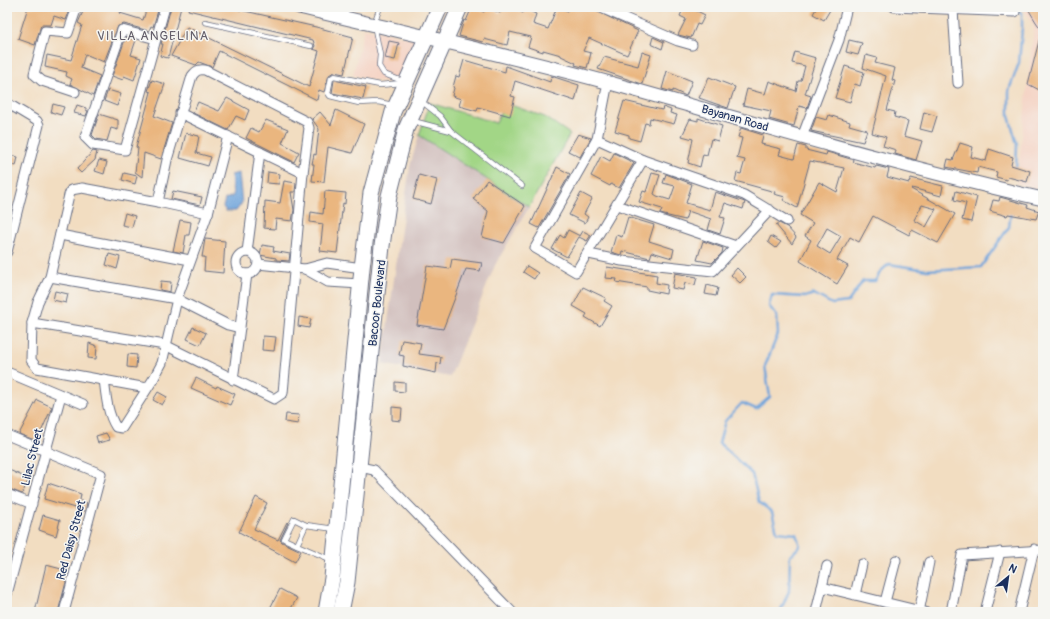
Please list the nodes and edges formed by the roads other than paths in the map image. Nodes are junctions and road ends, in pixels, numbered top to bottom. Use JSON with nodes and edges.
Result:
{"nodes":[{"id":1,"x":77,"y":7,"type":"edge"},
{"id":2,"x":165,"y":7,"type":"edge"},
{"id":3,"x":299,"y":7,"type":"edge"},
{"id":4,"x":380,"y":7,"type":"edge"},
{"id":5,"x":440,"y":7,"type":"edge"},
{"id":6,"x":460,"y":7,"type":"edge"},
{"id":7,"x":599,"y":7,"type":"edge"},
{"id":8,"x":848,"y":7,"type":"edge"},
{"id":9,"x":894,"y":7,"type":"edge"},
{"id":10,"x":952,"y":10,"type":"junction"},
{"id":11,"x":618,"y":11,"type":"edge"},
{"id":12,"x":1014,"y":12,"type":"dead end"},
{"id":13,"x":205,"y":22,"type":"dead end"},
{"id":14,"x":374,"y":24,"type":"junction"},
{"id":15,"x":427,"y":36,"type":"junction"},
{"id":16,"x":156,"y":39,"type":"junction"},
{"id":17,"x":444,"y":41,"type":"junction"},
{"id":18,"x":692,"y":45,"type":"dead end"},
{"id":19,"x":311,"y":46,"type":"dead end"},
{"id":20,"x":406,"y":82,"type":"junction"},
{"id":21,"x":608,"y":82,"type":"junction"},
{"id":22,"x":958,"y":83,"type":"dead end"},
{"id":23,"x":75,"y":92,"type":"dead end"},
{"id":24,"x":418,"y":99,"type":"junction"},
{"id":25,"x":7,"y":103,"type":"edge"},
{"id":26,"x":395,"y":106,"type":"junction"},
{"id":27,"x":180,"y":113,"type":"junction"},
{"id":28,"x":409,"y":120,"type":"junction"},
{"id":29,"x":452,"y":131,"type":"junction"},
{"id":30,"x":228,"y":136,"type":"junction"},
{"id":31,"x":802,"y":137,"type":"junction"},
{"id":32,"x":597,"y":139,"type":"junction"},
{"id":33,"x":260,"y":152,"type":"junction"},
{"id":34,"x":643,"y":160,"type":"junction"},
{"id":35,"x":303,"y":173,"type":"junction"},
{"id":36,"x":522,"y":186,"type":"dead end"},
{"id":37,"x":1043,"y":199,"type":"edge"},
{"id":38,"x":158,"y":202,"type":"junction"},
{"id":39,"x":617,"y":205,"type":"junction"},
{"id":40,"x":770,"y":210,"type":"junction"},
{"id":41,"x":208,"y":213,"type":"junction"},
{"id":42,"x":787,"y":221,"type":"dead end"},
{"id":43,"x":60,"y":235,"type":"junction"},
{"id":44,"x":736,"y":246,"type":"junction"},
{"id":45,"x":7,"y":252,"type":"edge"},
{"id":46,"x":247,"y":252,"type":"junction"},
{"id":47,"x":589,"y":254,"type":"junction"},
{"id":48,"x":190,"y":260,"type":"junction"},
{"id":49,"x":258,"y":264,"type":"junction"},
{"id":50,"x":294,"y":268,"type":"junction"},
{"id":51,"x":362,"y":268,"type":"junction"},
{"id":52,"x":305,"y":269,"type":"junction"},
{"id":53,"x":247,"y":274,"type":"junction"},
{"id":54,"x":50,"y":277,"type":"junction"},
{"id":55,"x":360,"y":284,"type":"junction"},
{"id":56,"x":177,"y":299,"type":"junction"},
{"id":57,"x":32,"y":323,"type":"junction"},
{"id":58,"x":240,"y":328,"type":"junction"},
{"id":59,"x":165,"y":345,"type":"junction"},
{"id":60,"x":7,"y":372,"type":"edge"},
{"id":61,"x":104,"y":379,"type":"junction"},
{"id":62,"x":233,"y":380,"type":"junction"},
{"id":63,"x":146,"y":388,"type":"junction"},
{"id":64,"x":61,"y":395,"type":"junction"},
{"id":65,"x":83,"y":404,"type":"dead end"},
{"id":66,"x":7,"y":435,"type":"edge"},
{"id":67,"x":46,"y":451,"type":"junction"},
{"id":68,"x":343,"y":464,"type":"junction"},
{"id":69,"x":360,"y":467,"type":"junction"},
{"id":70,"x":7,"y":494,"type":"edge"},
{"id":71,"x":32,"y":504,"type":"junction"},
{"id":72,"x":306,"y":525,"type":"junction"},
{"id":73,"x":337,"y":529,"type":"junction"},
{"id":74,"x":297,"y":545,"type":"junction"},
{"id":75,"x":1038,"y":549,"type":"edge"},
{"id":76,"x":1000,"y":552,"type":"junction"},
{"id":77,"x":7,"y":555,"type":"edge"},
{"id":78,"x":16,"y":558,"type":"junction"},
{"id":79,"x":334,"y":560,"type":"junction"},
{"id":80,"x":896,"y":560,"type":"dead end"},
{"id":81,"x":930,"y":562,"type":"dead end"},
{"id":82,"x":862,"y":564,"type":"dead end"},
{"id":83,"x":827,"y":566,"type":"dead end"},
{"id":84,"x":822,"y":587,"type":"junction"},
{"id":85,"x":7,"y":594,"type":"edge"},
{"id":86,"x":855,"y":595,"type":"junction"},
{"id":87,"x":885,"y":602,"type":"junction"},
{"id":88,"x":64,"y":612,"type":"edge"},
{"id":89,"x":326,"y":612,"type":"edge"},
{"id":90,"x":341,"y":612,"type":"edge"},
{"id":91,"x":512,"y":612,"type":"edge"},
{"id":92,"x":816,"y":612,"type":"edge"},
{"id":93,"x":921,"y":612,"type":"edge"},
{"id":94,"x":951,"y":612,"type":"edge"},
{"id":95,"x":985,"y":612,"type":"edge"},
{"id":96,"x":1019,"y":612,"type":"edge"}],
"edges":[{"from":1,"to":23,"type":"street"},
{"from":2,"to":16,"type":"street"},
{"from":3,"to":14,"type":"main road","name":"Bayanan Road"},
{"from":4,"to":14,"type":"lane"},
{"from":5,"to":15,"type":"main road","name":"Bacoor Boulevard"},
{"from":6,"to":17,"type":"main road","name":"Bacoor Boulevard"},
{"from":7,"to":11,"type":"street"},
{"from":8,"to":31,"type":"street"},
{"from":9,"to":10,"type":"street"},
{"from":10,"to":12,"type":"street"},
{"from":10,"to":22,"type":"street"},
{"from":11,"to":18,"type":"street"},
{"from":13,"to":19,"type":"lane"},
{"from":14,"to":15,"type":"main road","name":"Bayanan Road"},
{"from":14,"to":20,"type":"lane"},
{"from":15,"to":17,"type":"main road","name":"Bayanan Road"},
{"from":15,"to":20,"type":"main road","name":"Bacoor Boulevard"},
{"from":16,"to":16,"type":"street"},
{"from":17,"to":21,"type":"main road","name":"Bayanan Road"},
{"from":17,"to":24,"type":"main road","name":"Bacoor Boulevard"},
{"from":20,"to":26,"type":"main road","name":"Bacoor Boulevard"},
{"from":20,"to":26,"type":"lane"},
{"from":21,"to":31,"type":"main road","name":"Bayanan Road"},
{"from":21,"to":32,"type":"street"},
{"from":24,"to":28,"type":"main road","name":"Bacoor Boulevard"},
{"from":24,"to":29,"type":"lane"},
{"from":25,"to":45,"type":"street"},
{"from":26,"to":51,"type":"main road","name":"Bacoor Boulevard"},
{"from":27,"to":30,"type":"street"},
{"from":27,"to":35,"type":"street"},
{"from":27,"to":38,"type":"street"},
{"from":28,"to":29,"type":"lane"},
{"from":28,"to":69,"type":"main road","name":"Bacoor Boulevard"},
{"from":29,"to":36,"type":"lane"},
{"from":30,"to":33,"type":"street"},
{"from":30,"to":41,"type":"street"},
{"from":31,"to":37,"type":"main road","name":"Bayanan Road"},
{"from":32,"to":34,"type":"street"},
{"from":32,"to":47,"type":"street"},
{"from":33,"to":35,"type":"street"},
{"from":33,"to":46,"type":"street"},
{"from":34,"to":39,"type":"street"},
{"from":34,"to":40,"type":"street"},
{"from":35,"to":50,"type":"street"},
{"from":38,"to":41,"type":"street"},
{"from":38,"to":43,"type":"street"},
{"from":39,"to":44,"type":"street"},
{"from":39,"to":47,"type":"street"},
{"from":40,"to":42,"type":"street"},
{"from":40,"to":44,"type":"street"},
{"from":41,"to":48,"type":"street"},
{"from":43,"to":48,"type":"street"},
{"from":43,"to":54,"type":"street"},
{"from":44,"to":47,"type":"street"},
{"from":46,"to":49,"type":"street"},
{"from":46,"to":53,"type":"street"},
{"from":48,"to":56,"type":"street"},
{"from":49,"to":50,"type":"street"},
{"from":49,"to":53,"type":"street"},
{"from":50,"to":52,"type":"street"},
{"from":50,"to":62,"type":"street"},
{"from":51,"to":52,"type":"street"},
{"from":51,"to":55,"type":"main road","name":"Bacoor Boulevard"},
{"from":52,"to":55,"type":"street"},
{"from":53,"to":58,"type":"street"},
{"from":54,"to":56,"type":"street"},
{"from":54,"to":57,"type":"street"},
{"from":55,"to":68,"type":"main road","name":"Bacoor Boulevard"},
{"from":56,"to":58,"type":"street"},
{"from":56,"to":59,"type":"street"},
{"from":57,"to":59,"type":"street"},
{"from":57,"to":61,"type":"street"},
{"from":58,"to":62,"type":"street"},
{"from":59,"to":62,"type":"street"},
{"from":59,"to":63,"type":"street"},
{"from":60,"to":64,"type":"street"},
{"from":61,"to":63,"type":"street"},
{"from":61,"to":63,"type":"street"},
{"from":64,"to":65,"type":"street"},
{"from":64,"to":67,"type":"street","name":"Lilac Street"},
{"from":66,"to":67,"type":"street"},
{"from":67,"to":71,"type":"street","name":"Lilac Street"},
{"from":67,"to":88,"type":"street","name":"Red Daisy Street"},
{"from":68,"to":69,"type":"street"},
{"from":68,"to":73,"type":"main road","name":"Bacoor Boulevard"},
{"from":69,"to":90,"type":"main road","name":"Bacoor Boulevard"},
{"from":69,"to":91,"type":"street"},
{"from":70,"to":71,"type":"street"},
{"from":71,"to":78,"type":"street","name":"Lilac Street"},
{"from":72,"to":73,"type":"lane"},
{"from":72,"to":74,"type":"lane"},
{"from":72,"to":74,"type":"lane"},
{"from":73,"to":79,"type":"main road","name":"Bacoor Boulevard"},
{"from":74,"to":79,"type":"lane"},
{"from":75,"to":76,"type":"street"},
{"from":75,"to":96,"type":"street"},
{"from":76,"to":94,"type":"street"},
{"from":76,"to":95,"type":"street"},
{"from":77,"to":78,"type":"street"},
{"from":78,"to":85,"type":"street","name":"Lilac Street"},
{"from":79,"to":89,"type":"main road","name":"Bacoor Boulevard"},
{"from":80,"to":87,"type":"street"},
{"from":81,"to":93,"type":"street"},
{"from":82,"to":86,"type":"street"},
{"from":83,"to":84,"type":"street"},
{"from":84,"to":86,"type":"street"},
{"from":84,"to":92,"type":"street"},
{"from":86,"to":87,"type":"street"},
{"from":87,"to":93,"type":"street"}]}
